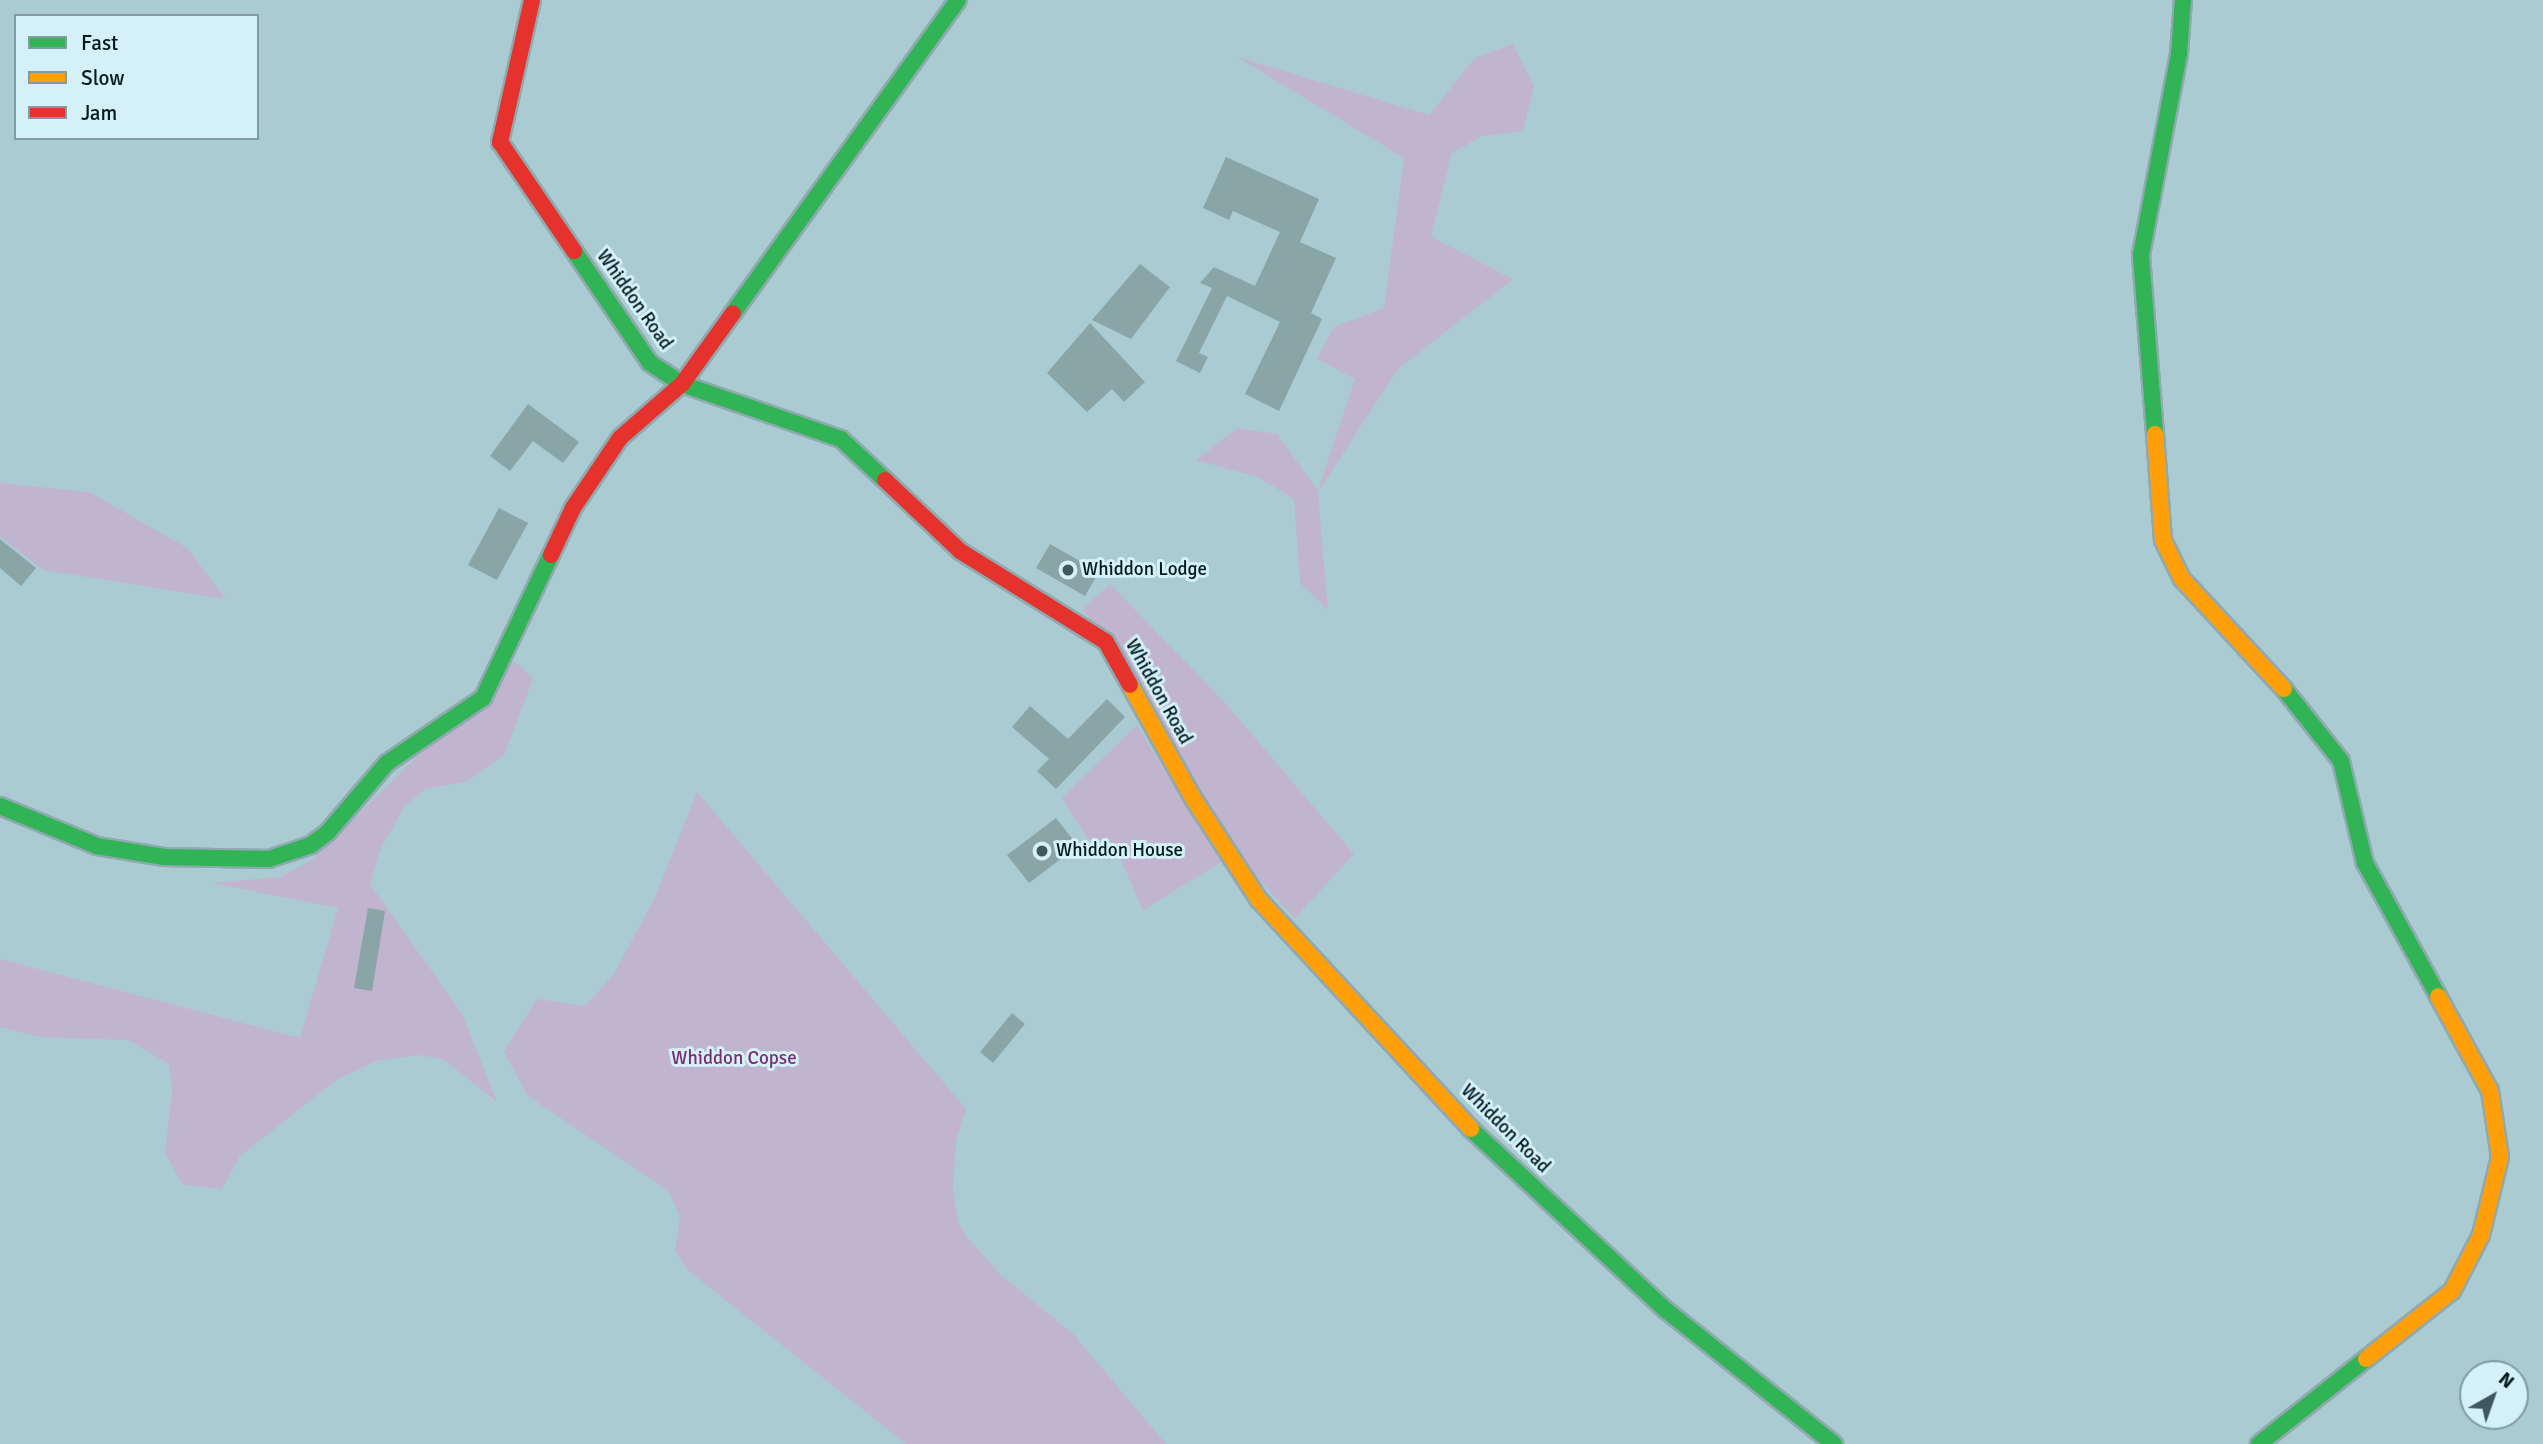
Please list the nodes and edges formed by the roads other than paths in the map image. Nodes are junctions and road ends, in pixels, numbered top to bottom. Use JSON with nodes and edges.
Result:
{"nodes":[{"id":1,"x":531,"y":0,"type":"edge"},
{"id":2,"x":958,"y":0,"type":"edge"},
{"id":3,"x":2183,"y":0,"type":"edge"},
{"id":4,"x":682,"y":384,"type":"junction"},
{"id":5,"x":0,"y":806,"type":"edge"},
{"id":6,"x":1834,"y":1444,"type":"edge"},
{"id":7,"x":2259,"y":1444,"type":"edge"}],
"edges":[{"from":1,"to":4,"type":"street","name":"Whiddon Road"},
{"from":2,"to":4,"type":"street"},
{"from":3,"to":7,"type":"street"},
{"from":4,"to":5,"type":"street"},
{"from":4,"to":6,"type":"street","name":"Whiddon Road"}]}
